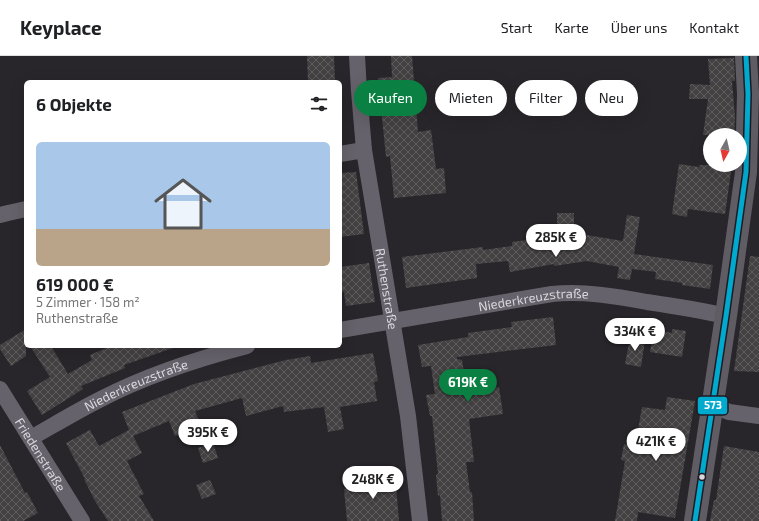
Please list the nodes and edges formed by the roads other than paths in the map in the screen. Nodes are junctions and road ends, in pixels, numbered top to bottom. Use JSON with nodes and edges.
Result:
{"nodes":[{"id":1,"x":357,"y":56,"type":"edge"},
{"id":2,"x":746,"y":56,"type":"edge"},
{"id":3,"x":364,"y":150,"type":"junction"},
{"id":4,"x":342,"y":154,"type":"edge"},
{"id":5,"x":24,"y":209,"type":"edge"},
{"id":6,"x":0,"y":216,"type":"edge"},
{"id":7,"x":726,"y":316,"type":"junction"},
{"id":8,"x":393,"y":321,"type":"junction"},
{"id":9,"x":342,"y":330,"type":"edge"},
{"id":10,"x":240,"y":348,"type":"edge"},
{"id":11,"x":0,"y":389,"type":"edge"},
{"id":12,"x":712,"y":406,"type":"junction"},
{"id":13,"x":759,"y":416,"type":"edge"},
{"id":14,"x":31,"y":438,"type":"junction"},
{"id":15,"x":82,"y":521,"type":"edge"},
{"id":16,"x":420,"y":521,"type":"edge"},
{"id":17,"x":695,"y":521,"type":"edge"}],
"edges":[{"from":1,"to":3,"type":"street","name":"Ruthenstraße"},
{"from":2,"to":7,"type":"main road"},
{"from":3,"to":4,"type":"street"},
{"from":3,"to":8,"type":"street","name":"Ruthenstraße"},
{"from":5,"to":6,"type":"street"},
{"from":7,"to":8,"type":"street","name":"Niederkreuzstraße"},
{"from":7,"to":12,"type":"main road"},
{"from":8,"to":9,"type":"street","name":"Niederkreuzstraße"},
{"from":8,"to":16,"type":"street","name":"Ruthenstraße"},
{"from":10,"to":14,"type":"street","name":"Niederkreuzstraße"},
{"from":11,"to":14,"type":"street","name":"Friedenstraße"},
{"from":12,"to":13,"type":"street"},
{"from":12,"to":17,"type":"main road"},
{"from":14,"to":15,"type":"street","name":"Friedenstraße"}]}
